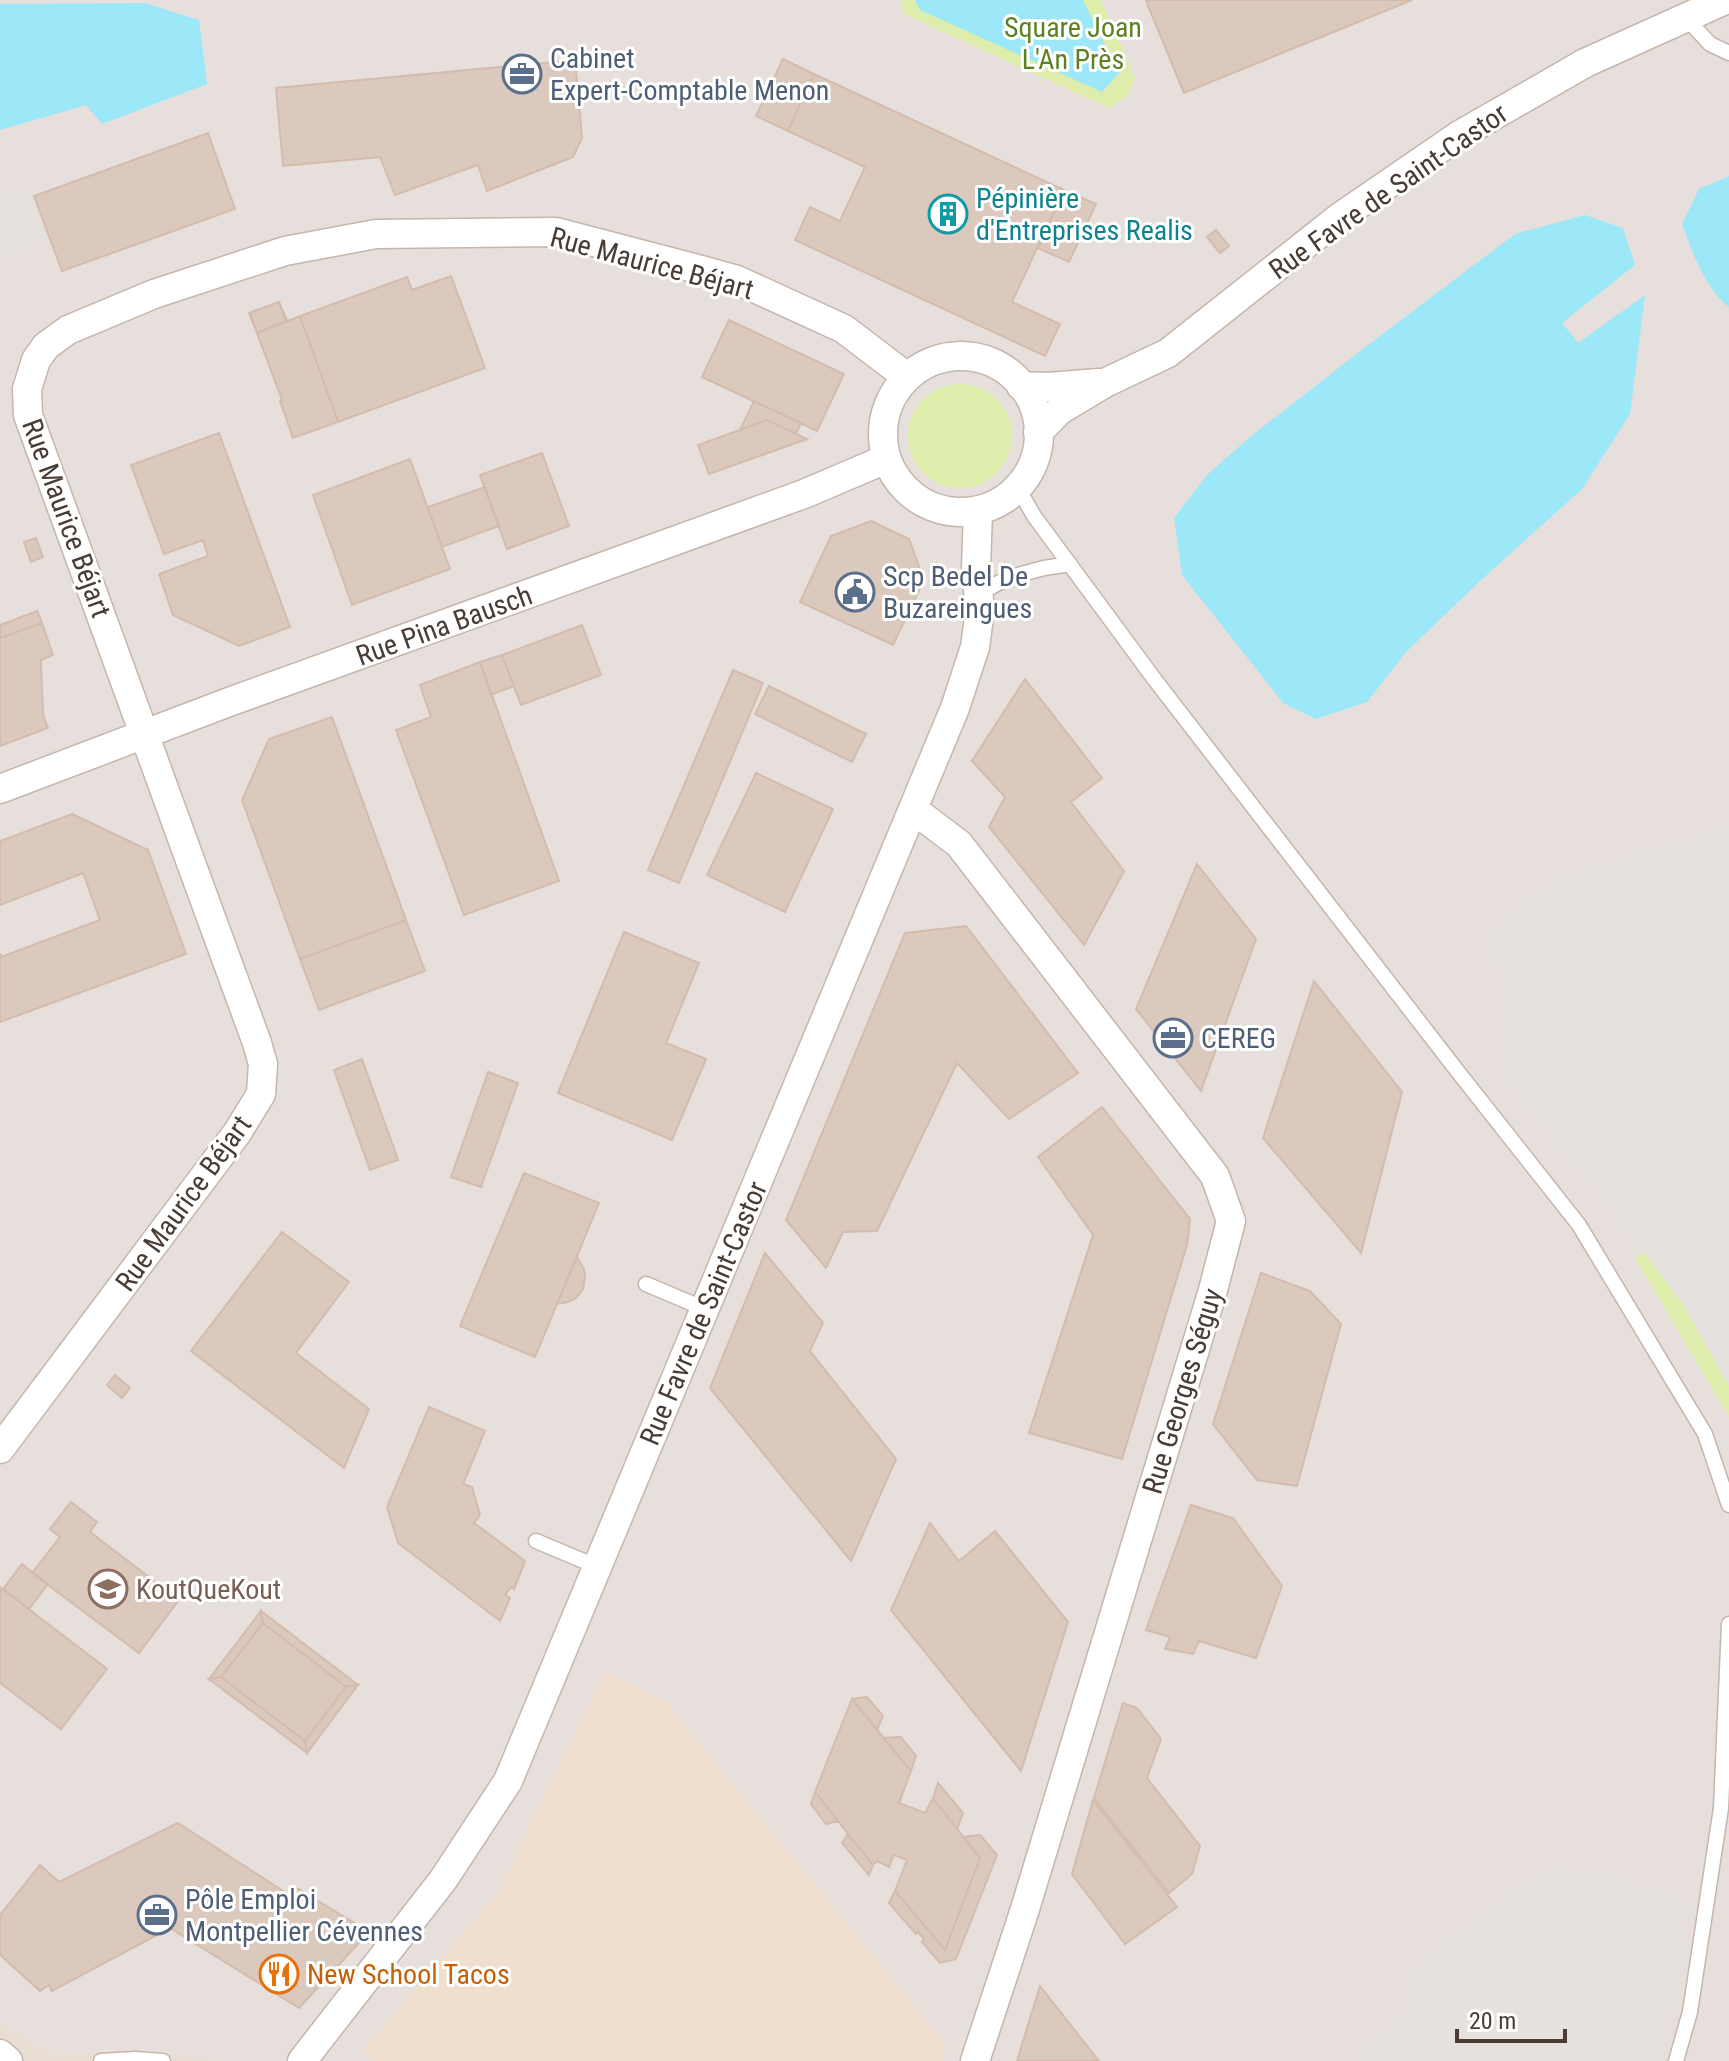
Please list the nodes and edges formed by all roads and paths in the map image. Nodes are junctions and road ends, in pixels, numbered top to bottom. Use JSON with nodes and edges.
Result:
{"nodes":[{"id":1,"x":1725,"y":0,"type":"edge"},
{"id":2,"x":1685,"y":17,"type":"junction"},
{"id":3,"x":1729,"y":53,"type":"edge"},
{"id":4,"x":907,"y":377,"type":"junction"},
{"id":5,"x":1107,"y":382,"type":"junction"},
{"id":6,"x":1021,"y":386,"type":"junction"},
{"id":7,"x":1038,"y":432,"type":"junction"},
{"id":8,"x":886,"y":459,"type":"junction"},
{"id":9,"x":1018,"y":488,"type":"junction"},
{"id":10,"x":978,"y":511,"type":"junction"},
{"id":11,"x":1070,"y":564,"type":"junction"},
{"id":12,"x":979,"y":594,"type":"junction"},
{"id":13,"x":145,"y":734,"type":"junction"},
{"id":14,"x":0,"y":789,"type":"edge"},
{"id":15,"x":914,"y":810,"type":"junction"},
{"id":16,"x":646,"y":1284,"type":"dead end"},
{"id":17,"x":705,"y":1309,"type":"junction"},
{"id":18,"x":0,"y":1449,"type":"edge"},
{"id":19,"x":1729,"y":1505,"type":"edge"},
{"id":20,"x":536,"y":1541,"type":"dead end"},
{"id":21,"x":598,"y":1567,"type":"junction"},
{"id":22,"x":1729,"y":1624,"type":"edge"},
{"id":23,"x":1728,"y":1647,"type":"edge"},
{"id":24,"x":0,"y":2054,"type":"edge"},
{"id":25,"x":8,"y":2061,"type":"edge"},
{"id":26,"x":101,"y":2061,"type":"edge"},
{"id":27,"x":163,"y":2061,"type":"edge"},
{"id":28,"x":302,"y":2061,"type":"edge"},
{"id":29,"x":975,"y":2061,"type":"edge"},
{"id":30,"x":1676,"y":2061,"type":"edge"}],
"edges":[{"from":1,"to":2,"type":"street","name":"Rue Favre de Saint-Castor"},
{"from":2,"to":3,"type":"lane"},
{"from":2,"to":5,"type":"street","name":"Rue Favre de Saint-Castor"},
{"from":4,"to":6,"type":"street"},
{"from":4,"to":8,"type":"street"},
{"from":4,"to":13,"type":"street","name":"Rue Maurice Béjart"},
{"from":5,"to":6,"type":"street","name":"Rue Favre de Saint-Castor"},
{"from":5,"to":7,"type":"street","name":"Rue Favre de Saint-Castor"},
{"from":6,"to":7,"type":"street"},
{"from":7,"to":9,"type":"street"},
{"from":8,"to":10,"type":"street"},
{"from":8,"to":13,"type":"street","name":"Rue Pina Bausch"},
{"from":9,"to":10,"type":"street"},
{"from":9,"to":11,"type":"lane"},
{"from":10,"to":12,"type":"street","name":"Rue Favre de Saint-Castor"},
{"from":11,"to":12,"type":"lane"},
{"from":11,"to":19,"type":"lane"},
{"from":12,"to":15,"type":"street","name":"Rue Favre de Saint-Castor"},
{"from":13,"to":14,"type":"street","name":"Rue Pina Bausch"},
{"from":13,"to":18,"type":"street","name":"Rue Maurice Béjart"},
{"from":15,"to":17,"type":"street","name":"Rue Favre de Saint-Castor"},
{"from":15,"to":29,"type":"street","name":"Rue Georges Séguy"},
{"from":16,"to":17,"type":"lane"},
{"from":17,"to":21,"type":"street","name":"Rue Favre de Saint-Castor"},
{"from":20,"to":21,"type":"lane"},
{"from":21,"to":28,"type":"street","name":"Rue Favre de Saint-Castor"},
{"from":22,"to":23,"type":"lane"},
{"from":23,"to":30,"type":"lane"},
{"from":24,"to":25,"type":"street"},
{"from":26,"to":27,"type":"lane"}]}
